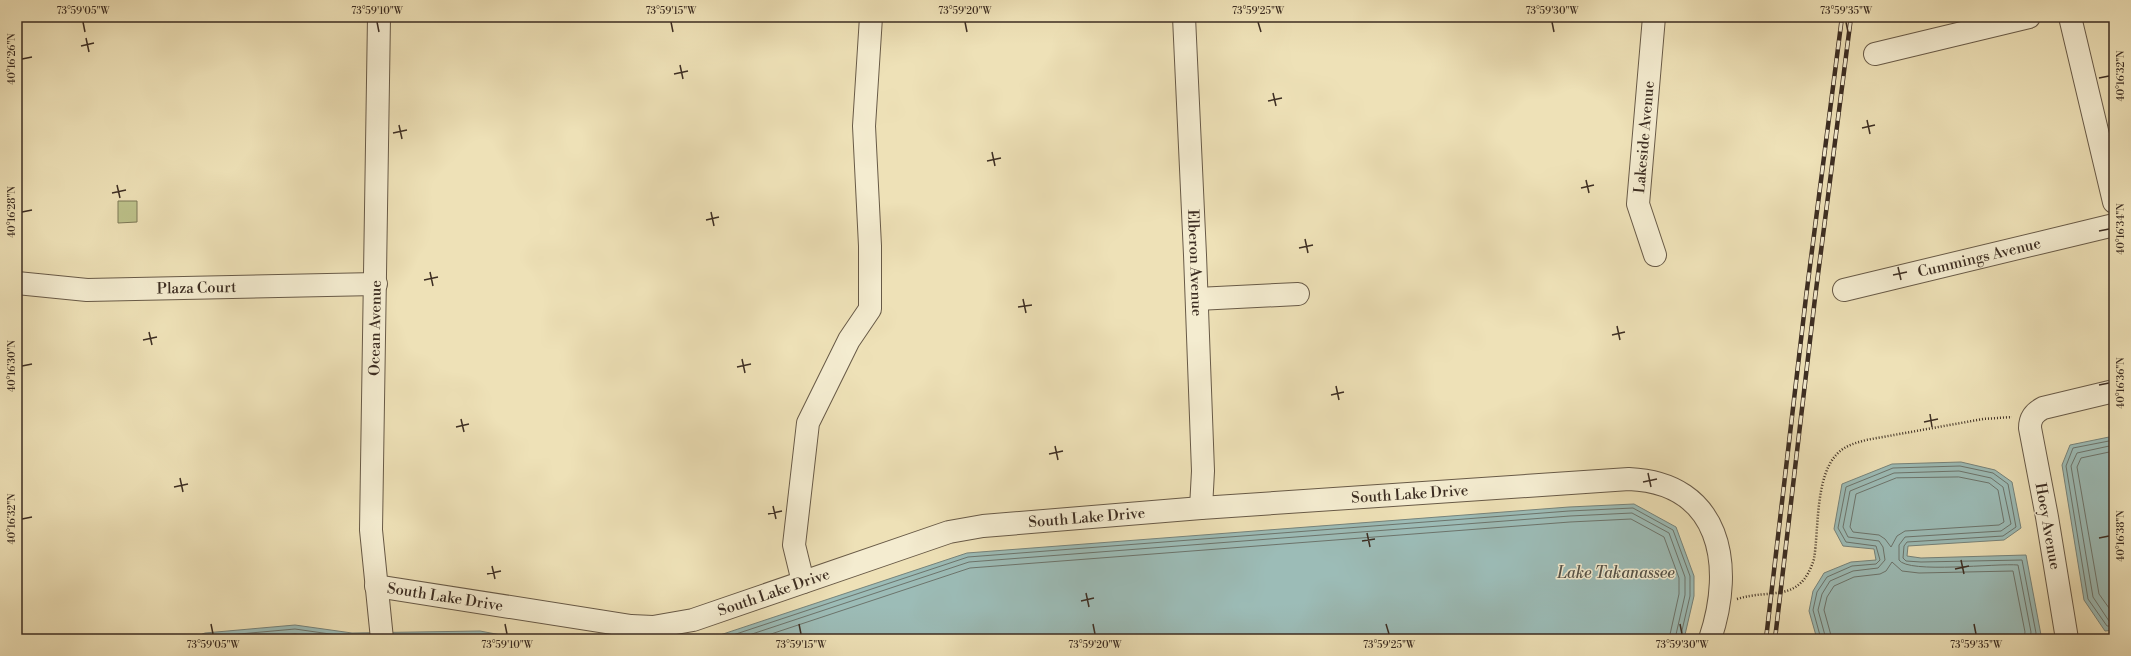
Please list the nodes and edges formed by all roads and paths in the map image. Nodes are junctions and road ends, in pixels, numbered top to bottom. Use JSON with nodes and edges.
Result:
{"nodes":[{"id":1,"x":379,"y":17,"type":"edge"},
{"id":2,"x":871,"y":17,"type":"edge"},
{"id":3,"x":1184,"y":17,"type":"edge"},
{"id":4,"x":1654,"y":17,"type":"edge"},
{"id":5,"x":2029,"y":17,"type":"edge"},
{"id":6,"x":2070,"y":17,"type":"edge"},
{"id":7,"x":1875,"y":54,"type":"dead end"},
{"id":8,"x":2114,"y":202,"type":"edge"},
{"id":9,"x":2114,"y":225,"type":"edge"},
{"id":10,"x":1654,"y":255,"type":"dead end"},
{"id":11,"x":17,"y":283,"type":"edge"},
{"id":12,"x":376,"y":284,"type":"junction"},
{"id":13,"x":1844,"y":290,"type":"dead end"},
{"id":14,"x":1298,"y":294,"type":"dead end"},
{"id":15,"x":1197,"y":299,"type":"junction"},
{"id":16,"x":2114,"y":390,"type":"edge"},
{"id":17,"x":2032,"y":418,"type":"junction"},
{"id":18,"x":1201,"y":508,"type":"junction"},
{"id":19,"x":803,"y":582,"type":"junction"},
{"id":20,"x":376,"y":586,"type":"junction"},
{"id":21,"x":1717,"y":611,"type":"junction"},
{"id":22,"x":381,"y":632,"type":"edge"},
{"id":23,"x":1710,"y":639,"type":"edge"},
{"id":24,"x":2067,"y":639,"type":"edge"}],
"edges":[{"from":1,"to":12,"type":"street","name":"Ocean Avenue"},
{"from":2,"to":19,"type":"street"},
{"from":3,"to":15,"type":"street","name":"Elberon Avenue"},
{"from":4,"to":10,"type":"street","name":"Lakeside Avenue"},
{"from":5,"to":7,"type":"street"},
{"from":6,"to":8,"type":"street"},
{"from":9,"to":13,"type":"street","name":"Cummings Avenue"},
{"from":11,"to":12,"type":"street","name":"Plaza Court"},
{"from":12,"to":20,"type":"street","name":"Ocean Avenue"},
{"from":14,"to":15,"type":"street"},
{"from":15,"to":18,"type":"street","name":"Elberon Avenue"},
{"from":16,"to":17,"type":"street"},
{"from":17,"to":21,"type":"path"},
{"from":17,"to":24,"type":"street","name":"Hoey Avenue"},
{"from":18,"to":19,"type":"street","name":"South Lake Drive"},
{"from":18,"to":21,"type":"street","name":"South Lake Drive"},
{"from":19,"to":20,"type":"street","name":"South Lake Drive"},
{"from":20,"to":22,"type":"street","name":"Ocean Avenue"},
{"from":21,"to":23,"type":"street","name":"South Lake Drive"}]}
